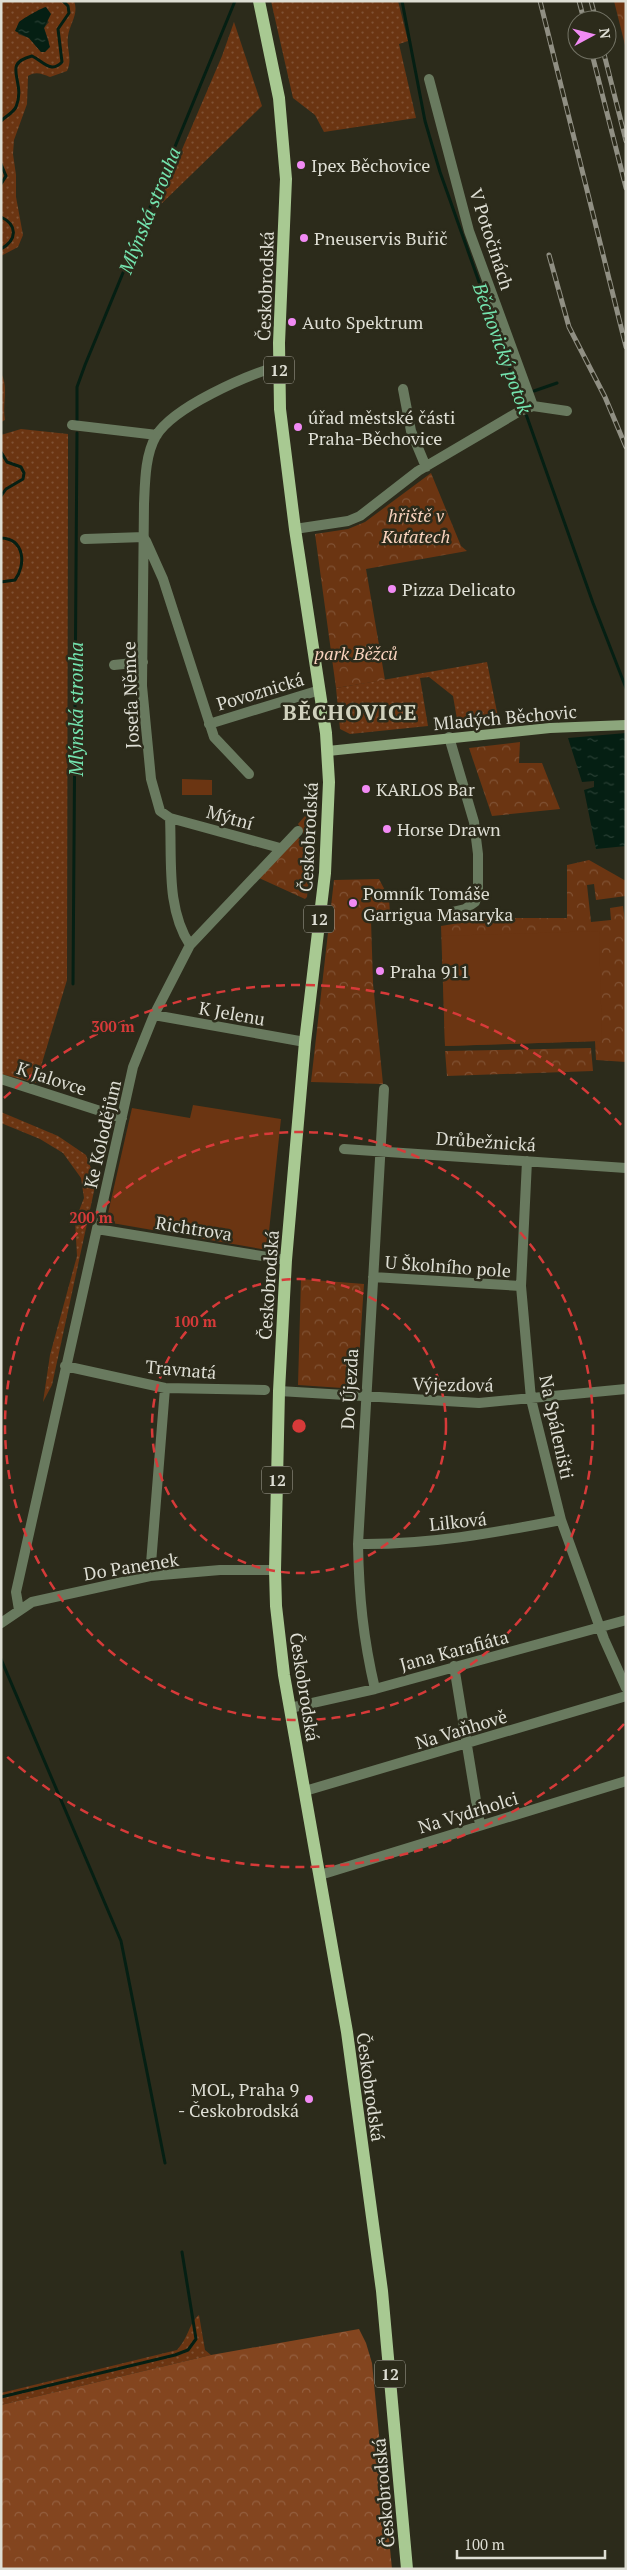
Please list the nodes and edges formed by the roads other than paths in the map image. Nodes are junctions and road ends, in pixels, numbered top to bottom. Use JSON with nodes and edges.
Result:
{"nodes":[{"id":1,"x":259,"y":2,"type":"edge"},
{"id":2,"x":429,"y":79,"type":"dead end"},
{"id":3,"x":279,"y":366,"type":"junction"},
{"id":4,"x":403,"y":390,"type":"dead end"},
{"id":5,"x":527,"y":408,"type":"junction"},
{"id":6,"x":567,"y":411,"type":"dead end"},
{"id":7,"x":72,"y":425,"type":"dead end"},
{"id":8,"x":157,"y":435,"type":"junction"},
{"id":9,"x":426,"y":467,"type":"junction"},
{"id":10,"x":295,"y":529,"type":"junction"},
{"id":11,"x":144,"y":537,"type":"junction"},
{"id":12,"x":85,"y":540,"type":"dead end"},
{"id":13,"x":143,"y":662,"type":"junction"},
{"id":14,"x":114,"y":665,"type":"dead end"},
{"id":15,"x":320,"y":690,"type":"junction"},
{"id":16,"x":209,"y":724,"type":"junction"},
{"id":17,"x":626,"y":725,"type":"edge"},
{"id":18,"x":449,"y":738,"type":"junction"},
{"id":19,"x":328,"y":751,"type":"junction"},
{"id":20,"x":249,"y":774,"type":"dead end"},
{"id":21,"x":170,"y":818,"type":"junction"},
{"id":22,"x":298,"y":831,"type":"dead end"},
{"id":23,"x":280,"y":848,"type":"junction"},
{"id":24,"x":452,"y":912,"type":"dead end"},
{"id":25,"x":190,"y":945,"type":"junction"},
{"id":26,"x":154,"y":1015,"type":"junction"},
{"id":27,"x":305,"y":1042,"type":"junction"},
{"id":28,"x":1,"y":1079,"type":"edge"},
{"id":29,"x":384,"y":1089,"type":"dead end"},
{"id":30,"x":122,"y":1118,"type":"junction"},
{"id":31,"x":344,"y":1149,"type":"dead end"},
{"id":32,"x":381,"y":1151,"type":"junction"},
{"id":33,"x":527,"y":1160,"type":"junction"},
{"id":34,"x":626,"y":1168,"type":"edge"},
{"id":35,"x":97,"y":1229,"type":"junction"},
{"id":36,"x":286,"y":1260,"type":"junction"},
{"id":37,"x":373,"y":1277,"type":"junction"},
{"id":38,"x":521,"y":1286,"type":"junction"},
{"id":39,"x":65,"y":1366,"type":"junction"},
{"id":40,"x":165,"y":1388,"type":"junction"},
{"id":41,"x":626,"y":1388,"type":"edge"},
{"id":42,"x":265,"y":1390,"type":"dead end"},
{"id":43,"x":280,"y":1391,"type":"junction"},
{"id":44,"x":365,"y":1396,"type":"junction"},
{"id":45,"x":530,"y":1399,"type":"junction"},
{"id":46,"x":561,"y":1520,"type":"junction"},
{"id":47,"x":358,"y":1544,"type":"junction"},
{"id":48,"x":275,"y":1570,"type":"junction"},
{"id":49,"x":150,"y":1576,"type":"junction"},
{"id":50,"x":19,"y":1610,"type":"junction"},
{"id":51,"x":626,"y":1620,"type":"edge"},
{"id":52,"x":1,"y":1623,"type":"edge"},
{"id":53,"x":599,"y":1627,"type":"junction"},
{"id":54,"x":454,"y":1666,"type":"junction"},
{"id":55,"x":374,"y":1688,"type":"junction"},
{"id":56,"x":626,"y":1688,"type":"edge"},
{"id":57,"x":626,"y":1696,"type":"edge"},
{"id":58,"x":290,"y":1708,"type":"junction"},
{"id":59,"x":466,"y":1744,"type":"junction"},
{"id":60,"x":626,"y":1781,"type":"edge"},
{"id":61,"x":305,"y":1791,"type":"junction"},
{"id":62,"x":480,"y":1826,"type":"junction"},
{"id":63,"x":320,"y":1875,"type":"junction"},
{"id":64,"x":407,"y":2569,"type":"edge"}],
"edges":[{"from":1,"to":3,"type":"main road","name":"Českobrodská","number":"12"},
{"from":2,"to":5,"type":"street","name":"V Potočinách"},
{"from":3,"to":8,"type":"street"},
{"from":3,"to":10,"type":"main road","name":"Českobrodská","number":"12"},
{"from":4,"to":9,"type":"street"},
{"from":5,"to":6,"type":"street"},
{"from":5,"to":9,"type":"street"},
{"from":7,"to":8,"type":"street"},
{"from":8,"to":11,"type":"street","name":"Josefa Němce"},
{"from":9,"to":10,"type":"street"},
{"from":10,"to":15,"type":"main road","name":"Českobrodská","number":"12"},
{"from":11,"to":12,"type":"street"},
{"from":11,"to":13,"type":"street","name":"Josefa Němce"},
{"from":11,"to":16,"type":"street"},
{"from":13,"to":14,"type":"street"},
{"from":13,"to":21,"type":"street","name":"Josefa Němce"},
{"from":15,"to":16,"type":"street","name":"Povoznická"},
{"from":15,"to":19,"type":"main road","name":"Českobrodská","number":"12"},
{"from":16,"to":20,"type":"street"},
{"from":17,"to":18,"type":"street","name":"Mladých Běchovic"},
{"from":18,"to":19,"type":"street","name":"Mladých Běchovic"},
{"from":18,"to":24,"type":"street"},
{"from":19,"to":27,"type":"main road","name":"Českobrodská","number":"12"},
{"from":21,"to":23,"type":"street","name":"Mýtní"},
{"from":21,"to":25,"type":"street"},
{"from":22,"to":23,"type":"street","name":"Ke Kolodějům"},
{"from":23,"to":25,"type":"street","name":"Ke Kolodějům"},
{"from":25,"to":26,"type":"street","name":"Ke Kolodějům"},
{"from":26,"to":27,"type":"street","name":"K Jelenu"},
{"from":26,"to":30,"type":"street","name":"Ke Kolodějům"},
{"from":27,"to":36,"type":"main road","name":"Českobrodská","number":"12"},
{"from":28,"to":30,"type":"street","name":"K Jalovce"},
{"from":29,"to":32,"type":"street","name":"Do Újezda"},
{"from":30,"to":35,"type":"street","name":"Ke Kolodějům"},
{"from":31,"to":32,"type":"street","name":"Drůbežnická"},
{"from":32,"to":33,"type":"street","name":"Drůbežnická"},
{"from":32,"to":37,"type":"street","name":"Do Újezda"},
{"from":33,"to":34,"type":"street","name":"Drůbežnická"},
{"from":33,"to":38,"type":"street","name":"Na Spáleništi"},
{"from":35,"to":36,"type":"street","name":"Richtrova"},
{"from":35,"to":39,"type":"street","name":"Ke Kolodějům"},
{"from":36,"to":43,"type":"main road","name":"Českobrodská","number":"12"},
{"from":37,"to":38,"type":"street","name":"U Školního pole"},
{"from":37,"to":44,"type":"street","name":"Do Újezda"},
{"from":38,"to":45,"type":"street","name":"Na Spáleništi"},
{"from":39,"to":40,"type":"street","name":"Travnatá"},
{"from":39,"to":50,"type":"street","name":"Ke Kolodějům"},
{"from":40,"to":42,"type":"street","name":"Travnatá"},
{"from":40,"to":49,"type":"street"},
{"from":41,"to":45,"type":"street","name":"Výjezdová"},
{"from":43,"to":44,"type":"street","name":"Výjezdová"},
{"from":43,"to":48,"type":"main road","name":"Českobrodská","number":"12"},
{"from":44,"to":45,"type":"street","name":"Výjezdová"},
{"from":44,"to":47,"type":"street","name":"Do Újezda"},
{"from":45,"to":46,"type":"street","name":"Na Spáleništi"},
{"from":46,"to":47,"type":"street","name":"Lilková"},
{"from":46,"to":53,"type":"street","name":"Na Spáleništi"},
{"from":47,"to":55,"type":"street","name":"Do Újezda"},
{"from":48,"to":49,"type":"street","name":"Do Panenek"},
{"from":48,"to":58,"type":"main road","name":"Českobrodská","number":"12"},
{"from":49,"to":50,"type":"street","name":"Do Panenek"},
{"from":50,"to":52,"type":"street","name":"Do Panenek"},
{"from":51,"to":53,"type":"street","name":"Jana Karafiáta"},
{"from":53,"to":54,"type":"street","name":"Jana Karafiáta"},
{"from":53,"to":56,"type":"street","name":"Na Spáleništi"},
{"from":54,"to":55,"type":"street","name":"Jana Karafiáta"},
{"from":54,"to":59,"type":"street"},
{"from":55,"to":58,"type":"street","name":"Jana Karafiáta"},
{"from":57,"to":59,"type":"street","name":"Na Vaňhově"},
{"from":58,"to":61,"type":"main road","name":"Českobrodská","number":"12"},
{"from":59,"to":61,"type":"street","name":"Na Vaňhově"},
{"from":59,"to":62,"type":"street"},
{"from":60,"to":62,"type":"street","name":"Na Vydrholci"},
{"from":61,"to":63,"type":"main road","name":"Českobrodská","number":"12"},
{"from":62,"to":63,"type":"street","name":"Na Vydrholci"},
{"from":63,"to":64,"type":"main road","name":"Českobrodská","number":"12"}]}
